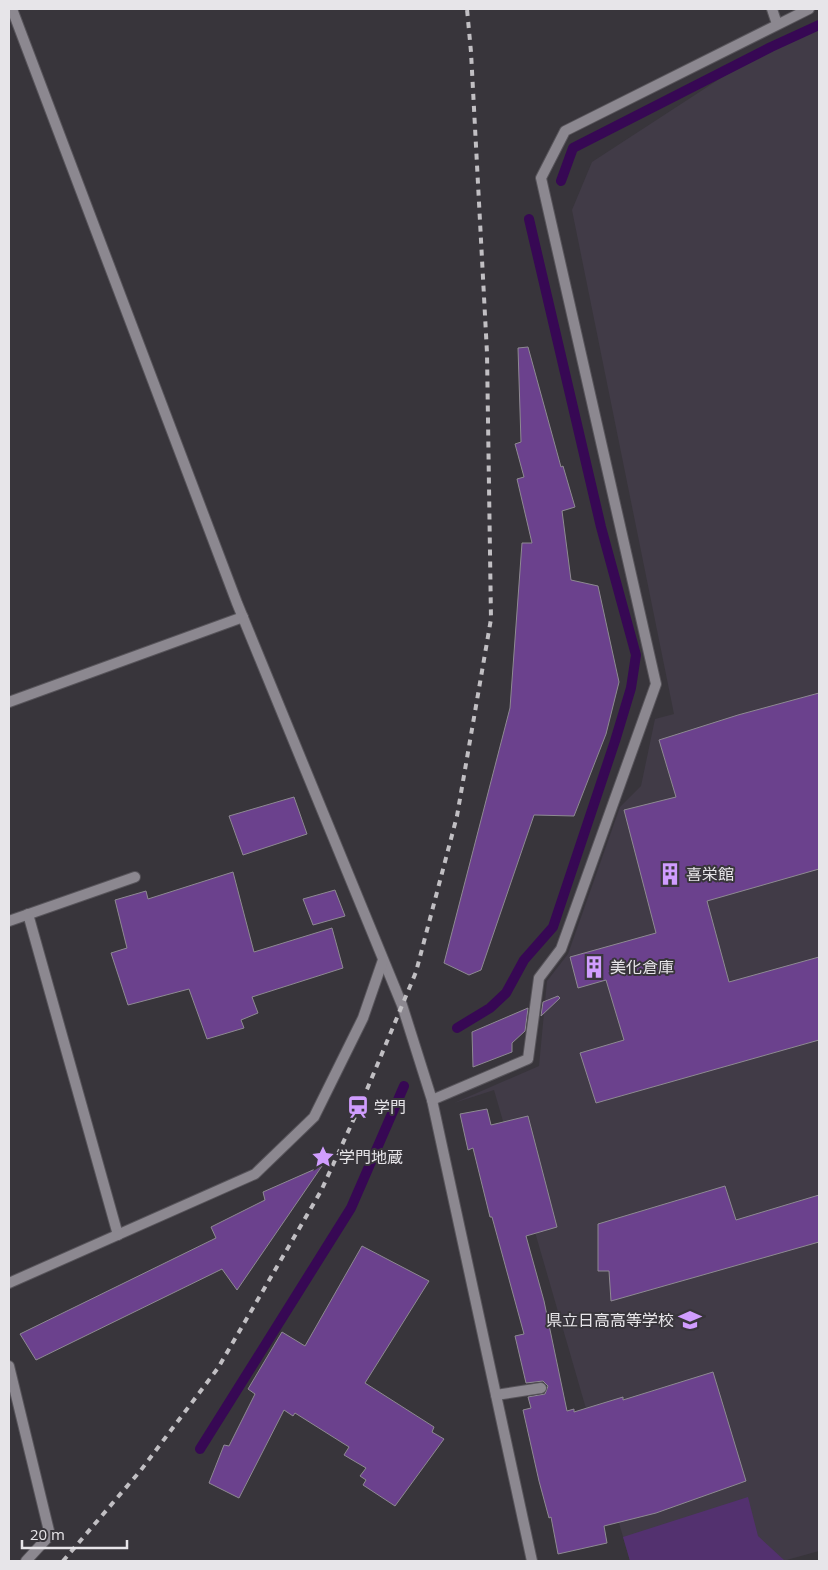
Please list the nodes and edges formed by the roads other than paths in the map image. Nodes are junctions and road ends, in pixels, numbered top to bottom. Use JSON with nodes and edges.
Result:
{"nodes":[{"id":1,"x":12,"y":9,"type":"edge"},
{"id":2,"x":772,"y":9,"type":"edge"},
{"id":3,"x":809,"y":9,"type":"edge"},
{"id":4,"x":777,"y":24,"type":"junction"},
{"id":5,"x":243,"y":617,"type":"junction"},
{"id":6,"x":9,"y":702,"type":"edge"},
{"id":7,"x":135,"y":876,"type":"dead end"},
{"id":8,"x":28,"y":914,"type":"junction"},
{"id":9,"x":9,"y":921,"type":"edge"},
{"id":10,"x":383,"y":960,"type":"junction"},
{"id":11,"x":432,"y":1100,"type":"junction"},
{"id":12,"x":118,"y":1235,"type":"junction"},
{"id":13,"x":9,"y":1283,"type":"edge"},
{"id":14,"x":9,"y":1366,"type":"edge"},
{"id":15,"x":541,"y":1388,"type":"dead end"},
{"id":16,"x":496,"y":1395,"type":"junction"},
{"id":17,"x":26,"y":1561,"type":"edge"},
{"id":18,"x":532,"y":1561,"type":"edge"}],
"edges":[{"from":1,"to":5,"type":"street"},
{"from":2,"to":4,"type":"street"},
{"from":3,"to":4,"type":"street"},
{"from":4,"to":11,"type":"street"},
{"from":5,"to":6,"type":"street"},
{"from":5,"to":10,"type":"street"},
{"from":7,"to":8,"type":"street"},
{"from":8,"to":9,"type":"street"},
{"from":8,"to":12,"type":"street"},
{"from":10,"to":11,"type":"street"},
{"from":10,"to":12,"type":"street"},
{"from":11,"to":16,"type":"street"},
{"from":12,"to":13,"type":"street"},
{"from":14,"to":17,"type":"street"},
{"from":15,"to":16,"type":"street"},
{"from":16,"to":18,"type":"street"}]}
